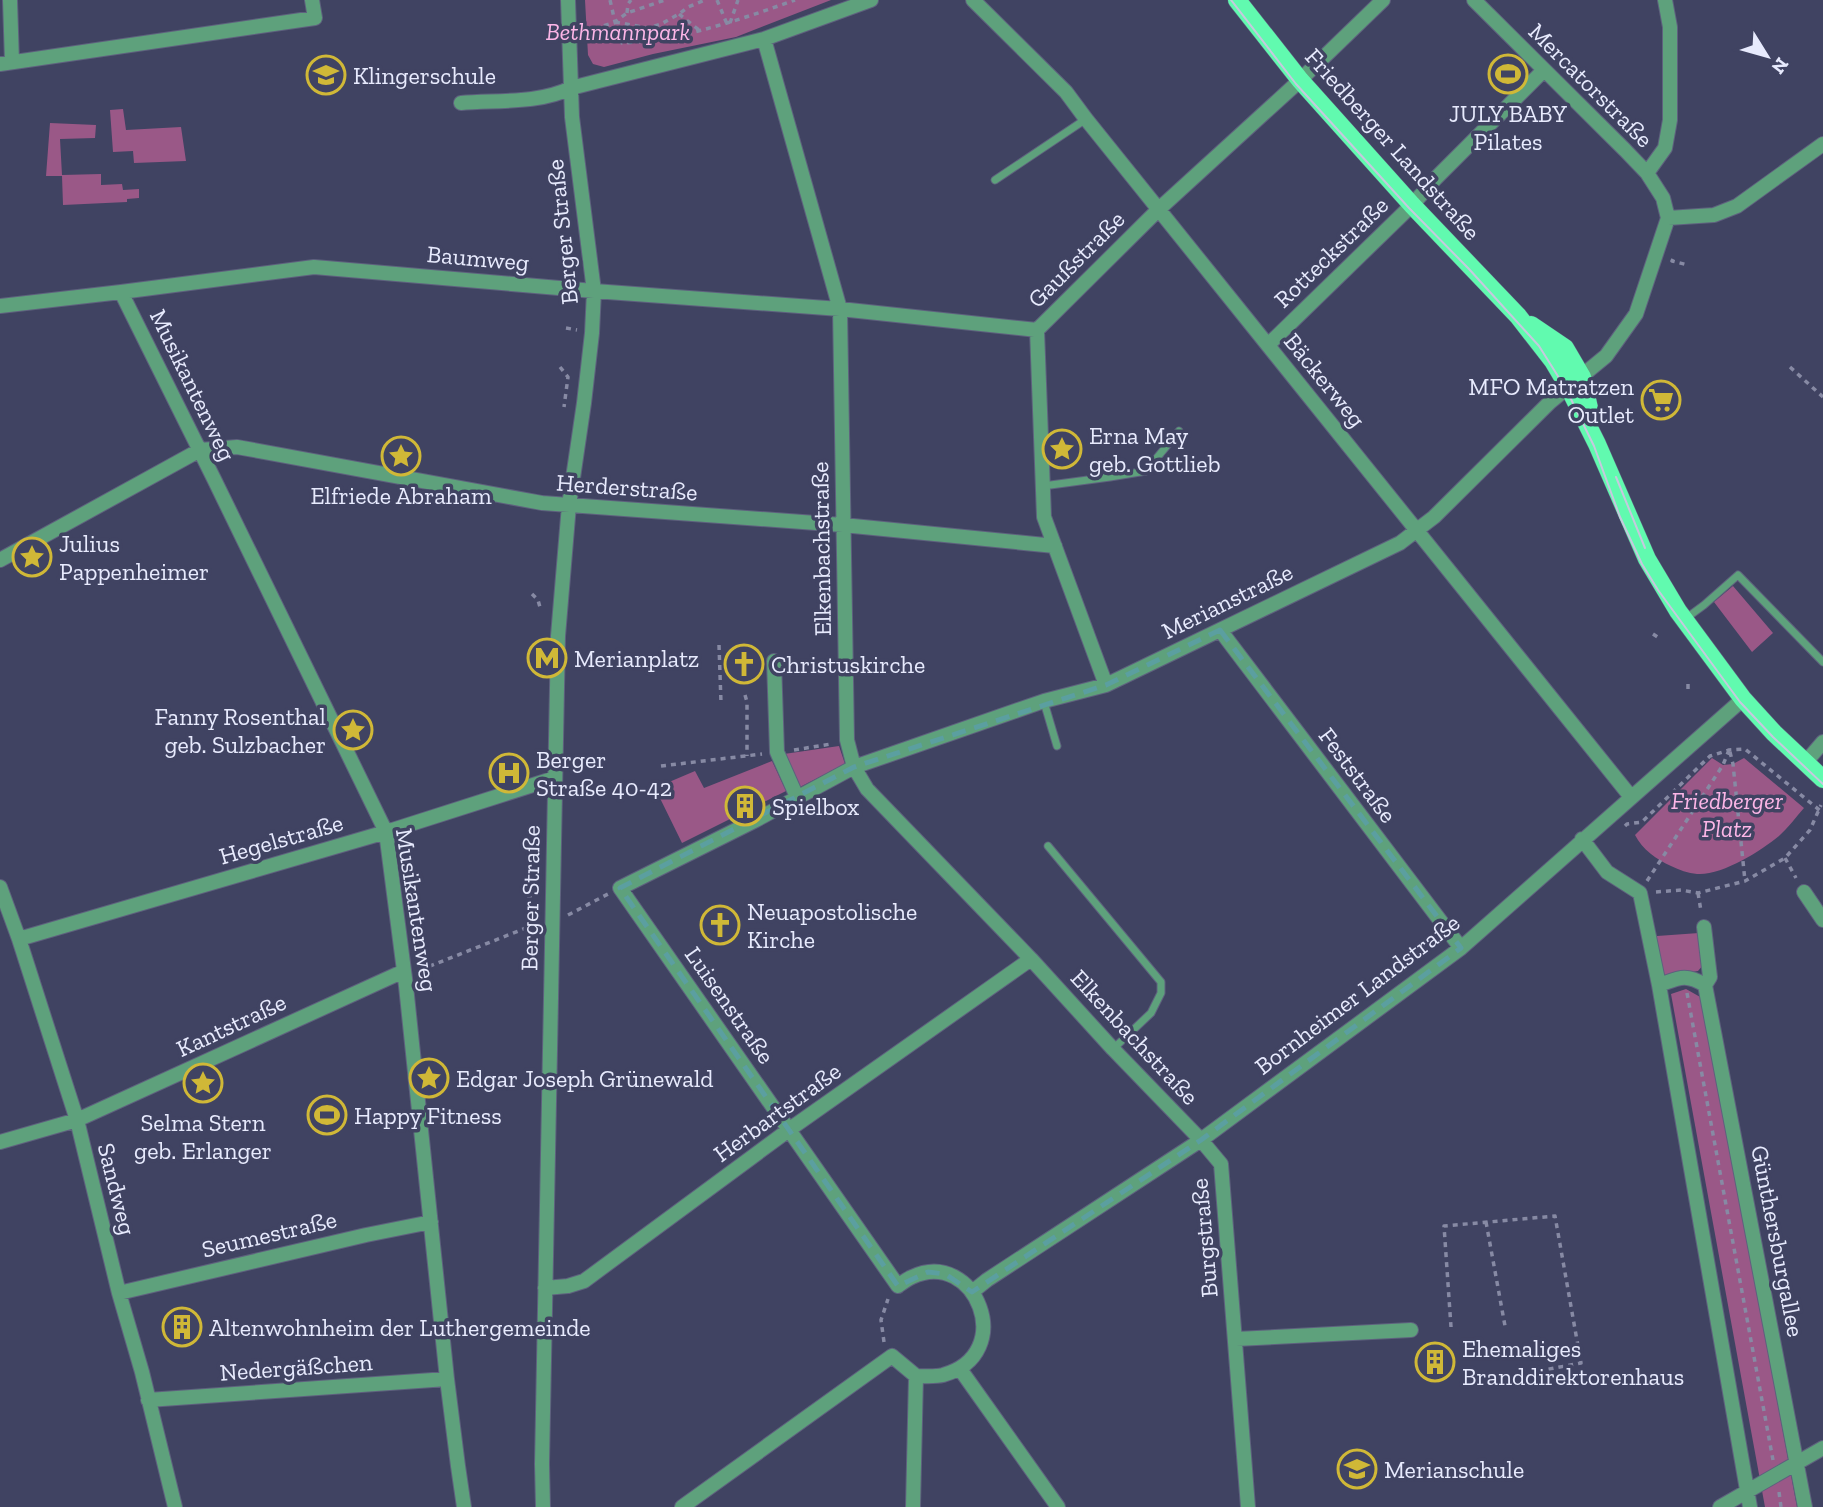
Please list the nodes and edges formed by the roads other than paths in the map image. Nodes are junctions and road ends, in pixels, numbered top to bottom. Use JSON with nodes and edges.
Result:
{"nodes":[{"id":1,"x":10,"y":0,"type":"edge"},
{"id":2,"x":312,"y":0,"type":"edge"},
{"id":3,"x":568,"y":0,"type":"edge"},
{"id":4,"x":872,"y":0,"type":"edge"},
{"id":5,"x":973,"y":0,"type":"edge"},
{"id":6,"x":1237,"y":0,"type":"edge"},
{"id":7,"x":1383,"y":0,"type":"edge"},
{"id":8,"x":1474,"y":0,"type":"edge"},
{"id":9,"x":1665,"y":0,"type":"edge"},
{"id":10,"x":764,"y":39,"type":"junction"},
{"id":11,"x":6,"y":63,"type":"edge"},
{"id":12,"x":1543,"y":71,"type":"junction"},
{"id":13,"x":1300,"y":80,"type":"junction"},
{"id":14,"x":572,"y":88,"type":"junction"},
{"id":15,"x":461,"y":103,"type":"dead end"},
{"id":16,"x":1086,"y":119,"type":"junction"},
{"id":17,"x":1823,"y":144,"type":"edge"},
{"id":18,"x":1647,"y":173,"type":"junction"},
{"id":19,"x":995,"y":180,"type":"dead end"},
{"id":20,"x":1412,"y":205,"type":"junction"},
{"id":21,"x":1159,"y":209,"type":"junction"},
{"id":22,"x":1668,"y":218,"type":"junction"},
{"id":23,"x":594,"y":291,"type":"junction"},
{"id":24,"x":121,"y":292,"type":"junction"},
{"id":25,"x":0,"y":306,"type":"edge"},
{"id":26,"x":840,"y":309,"type":"junction"},
{"id":27,"x":1037,"y":330,"type":"junction"},
{"id":28,"x":1268,"y":345,"type":"junction"},
{"id":29,"x":1576,"y":383,"type":"junction"},
{"id":30,"x":1179,"y":431,"type":"dead end"},
{"id":31,"x":200,"y":450,"type":"junction"},
{"id":32,"x":1042,"y":486,"type":"junction"},
{"id":33,"x":569,"y":505,"type":"junction"},
{"id":34,"x":843,"y":525,"type":"junction"},
{"id":35,"x":1417,"y":530,"type":"junction"},
{"id":36,"x":1055,"y":546,"type":"junction"},
{"id":37,"x":0,"y":560,"type":"edge"},
{"id":38,"x":1685,"y":619,"type":"junction"},
{"id":39,"x":1220,"y":630,"type":"junction"},
{"id":40,"x":774,"y":660,"type":"dead end"},
{"id":41,"x":1823,"y":662,"type":"edge"},
{"id":42,"x":1105,"y":685,"type":"junction"},
{"id":43,"x":1743,"y":699,"type":"junction"},
{"id":44,"x":1044,"y":701,"type":"junction"},
{"id":45,"x":1823,"y":741,"type":"edge"},
{"id":46,"x":1057,"y":746,"type":"dead end"},
{"id":47,"x":1805,"y":763,"type":"junction"},
{"id":48,"x":854,"y":767,"type":"junction"},
{"id":49,"x":1823,"y":771,"type":"edge"},
{"id":50,"x":555,"y":778,"type":"junction"},
{"id":51,"x":1823,"y":779,"type":"edge"},
{"id":52,"x":797,"y":797,"type":"junction"},
{"id":53,"x":1631,"y":797,"type":"junction"},
{"id":54,"x":386,"y":832,"type":"junction"},
{"id":55,"x":1582,"y":839,"type":"junction"},
{"id":56,"x":1048,"y":846,"type":"dead end"},
{"id":57,"x":0,"y":887,"type":"edge"},
{"id":58,"x":1804,"y":892,"type":"road end"},
{"id":59,"x":1823,"y":920,"type":"edge"},
{"id":60,"x":1704,"y":927,"type":"dead end"},
{"id":61,"x":19,"y":939,"type":"junction"},
{"id":62,"x":1461,"y":948,"type":"junction"},
{"id":63,"x":1031,"y":959,"type":"junction"},
{"id":64,"x":404,"y":971,"type":"junction"},
{"id":65,"x":1659,"y":985,"type":"junction"},
{"id":66,"x":1705,"y":985,"type":"junction"},
{"id":67,"x":1113,"y":1049,"type":"junction"},
{"id":68,"x":77,"y":1120,"type":"junction"},
{"id":69,"x":790,"y":1129,"type":"junction"},
{"id":70,"x":1201,"y":1140,"type":"junction"},
{"id":71,"x":0,"y":1142,"type":"edge"},
{"id":72,"x":430,"y":1222,"type":"junction"},
{"id":73,"x":545,"y":1288,"type":"junction"},
{"id":74,"x":972,"y":1292,"type":"junction"},
{"id":75,"x":119,"y":1293,"type":"junction"},
{"id":76,"x":1411,"y":1330,"type":"dead end"},
{"id":77,"x":1236,"y":1339,"type":"junction"},
{"id":78,"x":960,"y":1369,"type":"junction"},
{"id":79,"x":916,"y":1376,"type":"junction"},
{"id":80,"x":447,"y":1379,"type":"junction"},
{"id":81,"x":148,"y":1399,"type":"junction"},
{"id":82,"x":1823,"y":1448,"type":"edge"},
{"id":83,"x":1797,"y":1463,"type":"junction"},
{"id":84,"x":1749,"y":1499,"type":"edge"},
{"id":85,"x":175,"y":1507,"type":"edge"},
{"id":86,"x":464,"y":1507,"type":"edge"},
{"id":87,"x":543,"y":1507,"type":"edge"},
{"id":88,"x":682,"y":1507,"type":"edge"},
{"id":89,"x":913,"y":1507,"type":"edge"},
{"id":90,"x":1058,"y":1507,"type":"edge"},
{"id":91,"x":1248,"y":1507,"type":"edge"},
{"id":92,"x":1720,"y":1507,"type":"edge"},
{"id":93,"x":1805,"y":1507,"type":"edge"}],
"edges":[{"from":1,"to":11,"type":"street"},
{"from":2,"to":11,"type":"street"},
{"from":3,"to":14,"type":"street","name":"Berger Straße"},
{"from":4,"to":10,"type":"street"},
{"from":5,"to":16,"type":"street","name":"Bäckerweg"},
{"from":6,"to":13,"type":"main road","name":"Friedberger Landstraße"},
{"from":7,"to":13,"type":"street","name":"Gaußstraße"},
{"from":8,"to":12,"type":"street","name":"Mercatorstraße"},
{"from":9,"to":18,"type":"street"},
{"from":10,"to":14,"type":"street"},
{"from":10,"to":26,"type":"street","name":"Elkenbachstraße"},
{"from":12,"to":18,"type":"street","name":"Mercatorstraße"},
{"from":12,"to":20,"type":"street","name":"Rotteckstraße"},
{"from":13,"to":20,"type":"main road","name":"Friedberger Landstraße"},
{"from":13,"to":21,"type":"street","name":"Gaußstraße"},
{"from":14,"to":15,"type":"street"},
{"from":14,"to":23,"type":"street","name":"Berger Straße"},
{"from":16,"to":19,"type":"lane"},
{"from":16,"to":21,"type":"street","name":"Bäckerweg"},
{"from":17,"to":22,"type":"street"},
{"from":18,"to":22,"type":"street","name":"Mercatorstraße"},
{"from":20,"to":28,"type":"street","name":"Rotteckstraße"},
{"from":20,"to":29,"type":"main road","name":"Friedberger Landstraße"},
{"from":21,"to":27,"type":"street","name":"Gaußstraße"},
{"from":21,"to":28,"type":"street","name":"Bäckerweg"},
{"from":22,"to":29,"type":"street","name":"Merianstraße"},
{"from":23,"to":24,"type":"street","name":"Baumweg"},
{"from":23,"to":26,"type":"street","name":"Baumweg"},
{"from":23,"to":33,"type":"street","name":"Berger Straße"},
{"from":24,"to":25,"type":"street","name":"Baumweg"},
{"from":24,"to":31,"type":"street","name":"Musikantenweg"},
{"from":26,"to":27,"type":"street","name":"Baumweg"},
{"from":26,"to":34,"type":"street","name":"Elkenbachstraße"},
{"from":27,"to":32,"type":"street","name":"Gaußstraße"},
{"from":28,"to":35,"type":"street","name":"Bäckerweg"},
{"from":29,"to":35,"type":"street","name":"Merianstraße"},
{"from":29,"to":38,"type":"main road","name":"Friedberger Landstraße"},
{"from":30,"to":32,"type":"lane"},
{"from":31,"to":33,"type":"street","name":"Herderstraße"},
{"from":31,"to":37,"type":"street"},
{"from":31,"to":54,"type":"street","name":"Musikantenweg"},
{"from":32,"to":36,"type":"street","name":"Gaußstraße"},
{"from":33,"to":34,"type":"street","name":"Herderstraße"},
{"from":33,"to":50,"type":"street","name":"Berger Straße"},
{"from":34,"to":36,"type":"street","name":"Herderstraße"},
{"from":34,"to":48,"type":"street","name":"Elkenbachstraße"},
{"from":35,"to":39,"type":"street","name":"Merianstraße"},
{"from":35,"to":53,"type":"street","name":"Bäckerweg"},
{"from":36,"to":42,"type":"street","name":"Gaußstraße"},
{"from":38,"to":41,"type":"lane"},
{"from":38,"to":43,"type":"main road","name":"Friedberger Landstraße"},
{"from":39,"to":42,"type":"street","name":"Merianstraße"},
{"from":39,"to":62,"type":"street","name":"Feststraße"},
{"from":40,"to":52,"type":"street"},
{"from":42,"to":44,"type":"street","name":"Merianstraße"},
{"from":43,"to":47,"type":"main road","name":"Friedberger Landstraße"},
{"from":43,"to":53,"type":"street","name":"Bornheimer Landstraße"},
{"from":44,"to":46,"type":"lane"},
{"from":44,"to":48,"type":"street","name":"Merianstraße"},
{"from":45,"to":47,"type":"street"},
{"from":47,"to":49,"type":"main road"},
{"from":47,"to":51,"type":"main road","name":"Friedberger Landstraße"},
{"from":48,"to":52,"type":"street"},
{"from":48,"to":63,"type":"street","name":"Elkenbachstraße"},
{"from":50,"to":54,"type":"street","name":"Hegelstraße"},
{"from":50,"to":73,"type":"street","name":"Berger Straße"},
{"from":52,"to":69,"type":"street","name":"Luisenstraße"},
{"from":53,"to":55,"type":"street","name":"Bornheimer Landstraße"},
{"from":54,"to":61,"type":"street","name":"Hegelstraße"},
{"from":54,"to":64,"type":"street","name":"Musikantenweg"},
{"from":55,"to":62,"type":"street","name":"Bornheimer Landstraße"},
{"from":55,"to":65,"type":"street"},
{"from":56,"to":67,"type":"lane"},
{"from":57,"to":61,"type":"street","name":"Sandweg"},
{"from":58,"to":59,"type":"street"},
{"from":60,"to":66,"type":"street","name":"Günthersburgallee"},
{"from":61,"to":68,"type":"street","name":"Sandweg"},
{"from":62,"to":70,"type":"street","name":"Bornheimer Landstraße"},
{"from":63,"to":67,"type":"street","name":"Elkenbachstraße"},
{"from":63,"to":69,"type":"street","name":"Herbartstraße"},
{"from":64,"to":68,"type":"street","name":"Kantstraße"},
{"from":64,"to":72,"type":"street","name":"Musikantenweg"},
{"from":65,"to":66,"type":"street"},
{"from":65,"to":84,"type":"street"},
{"from":66,"to":83,"type":"street","name":"Günthersburgallee"},
{"from":67,"to":70,"type":"street","name":"Elkenbachstraße"},
{"from":68,"to":71,"type":"street","name":"Kantstraße"},
{"from":68,"to":75,"type":"street","name":"Sandweg"},
{"from":69,"to":73,"type":"street","name":"Herbartstraße"},
{"from":69,"to":74,"type":"street","name":"Luisenstraße"},
{"from":70,"to":74,"type":"street","name":"Bornheimer Landstraße"},
{"from":70,"to":77,"type":"street","name":"Burgstraße"},
{"from":72,"to":75,"type":"street","name":"Seumestraße"},
{"from":72,"to":80,"type":"street","name":"Musikantenweg"},
{"from":73,"to":87,"type":"street","name":"Berger Straße"},
{"from":74,"to":78,"type":"street"},
{"from":75,"to":81,"type":"street","name":"Sandweg"},
{"from":76,"to":77,"type":"street"},
{"from":77,"to":91,"type":"street","name":"Burgstraße"},
{"from":78,"to":79,"type":"street"},
{"from":78,"to":90,"type":"street"},
{"from":79,"to":88,"type":"street"},
{"from":79,"to":89,"type":"street"},
{"from":80,"to":81,"type":"street","name":"Nedergäßchen"},
{"from":80,"to":86,"type":"street","name":"Musikantenweg"},
{"from":81,"to":85,"type":"street","name":"Sandweg"},
{"from":82,"to":83,"type":"street"},
{"from":83,"to":84,"type":"street"},
{"from":83,"to":93,"type":"street","name":"Günthersburgallee"},
{"from":84,"to":92,"type":"street"}]}
